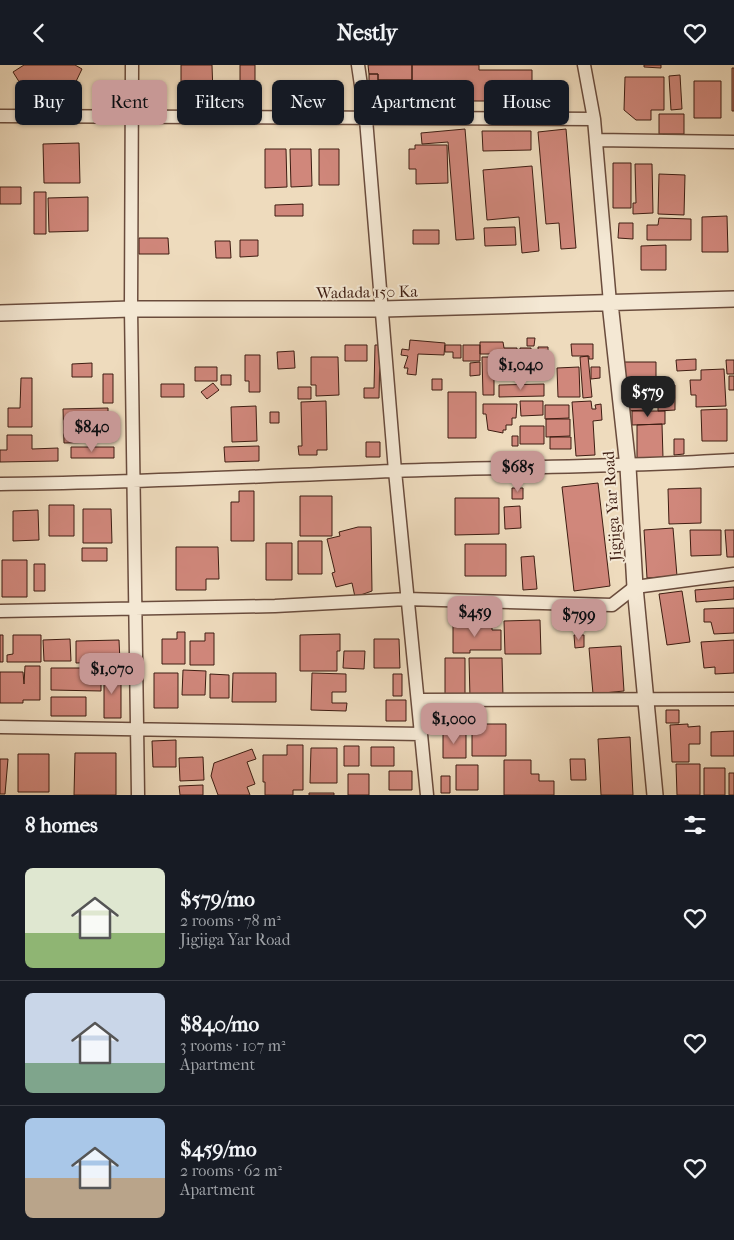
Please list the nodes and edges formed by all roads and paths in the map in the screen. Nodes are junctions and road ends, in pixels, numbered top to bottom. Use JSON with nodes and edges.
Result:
{"nodes":[{"id":1,"x":132,"y":65,"type":"edge"},
{"id":2,"x":358,"y":65,"type":"edge"},
{"id":3,"x":584,"y":65,"type":"edge"},
{"id":4,"x":132,"y":80,"type":"edge"},
{"id":5,"x":360,"y":80,"type":"edge"},
{"id":6,"x":0,"y":116,"type":"edge"},
{"id":7,"x":92,"y":117,"type":"edge"},
{"id":8,"x":167,"y":117,"type":"edge"},
{"id":9,"x":354,"y":119,"type":"edge"},
{"id":10,"x":474,"y":119,"type":"edge"},
{"id":11,"x":594,"y":119,"type":"junction"},
{"id":12,"x":133,"y":125,"type":"edge"},
{"id":13,"x":367,"y":125,"type":"edge"},
{"id":14,"x":596,"y":139,"type":"junction"},
{"id":15,"x":734,"y":142,"type":"edge"},
{"id":16,"x":734,"y":299,"type":"edge"},
{"id":17,"x":610,"y":303,"type":"junction"},
{"id":18,"x":131,"y":309,"type":"junction"},
{"id":19,"x":383,"y":309,"type":"junction"},
{"id":20,"x":0,"y":313,"type":"edge"},
{"id":21,"x":734,"y":460,"type":"edge"},
{"id":22,"x":628,"y":467,"type":"junction"},
{"id":23,"x":395,"y":471,"type":"junction"},
{"id":24,"x":134,"y":483,"type":"junction"},
{"id":25,"x":0,"y":484,"type":"edge"},
{"id":26,"x":734,"y":574,"type":"edge"},
{"id":27,"x":635,"y":587,"type":"junction"},
{"id":28,"x":407,"y":599,"type":"junction"},
{"id":29,"x":136,"y":609,"type":"junction"},
{"id":30,"x":0,"y":611,"type":"edge"},
{"id":31,"x":734,"y":699,"type":"edge"},
{"id":32,"x":418,"y":700,"type":"junction"},
{"id":33,"x":647,"y":701,"type":"junction"},
{"id":34,"x":0,"y":727,"type":"edge"},
{"id":35,"x":135,"y":730,"type":"junction"},
{"id":36,"x":421,"y":734,"type":"junction"},
{"id":37,"x":138,"y":795,"type":"edge"},
{"id":38,"x":427,"y":795,"type":"edge"},
{"id":39,"x":655,"y":795,"type":"edge"}],
"edges":[{"from":1,"to":4,"type":"street"},
{"from":2,"to":5,"type":"street"},
{"from":3,"to":11,"type":"street","name":"Jigjiga Yar Road"},
{"from":6,"to":7,"type":"street"},
{"from":8,"to":9,"type":"street"},
{"from":10,"to":11,"type":"street"},
{"from":11,"to":14,"type":"street","name":"Jigjiga Yar Road"},
{"from":12,"to":18,"type":"street"},
{"from":13,"to":19,"type":"street"},
{"from":14,"to":15,"type":"street"},
{"from":14,"to":17,"type":"street","name":"Jigjiga Yar Road"},
{"from":16,"to":17,"type":"street","name":"Wadada 150 Ka"},
{"from":17,"to":19,"type":"street","name":"Wadada 150 Ka"},
{"from":17,"to":22,"type":"street","name":"Jigjiga Yar Road"},
{"from":18,"to":19,"type":"street","name":"Wadada 150 Ka"},
{"from":18,"to":20,"type":"street","name":"Wadada 150 Ka"},
{"from":18,"to":24,"type":"street"},
{"from":19,"to":23,"type":"street"},
{"from":21,"to":22,"type":"street"},
{"from":22,"to":23,"type":"street"},
{"from":22,"to":27,"type":"street","name":"Jigjiga Yar Road"},
{"from":23,"to":24,"type":"street"},
{"from":23,"to":28,"type":"street"},
{"from":24,"to":25,"type":"street"},
{"from":24,"to":29,"type":"street"},
{"from":26,"to":27,"type":"street"},
{"from":27,"to":28,"type":"street"},
{"from":27,"to":33,"type":"street","name":"Jigjiga Yar Road"},
{"from":28,"to":29,"type":"street"},
{"from":28,"to":32,"type":"street"},
{"from":29,"to":30,"type":"street"},
{"from":29,"to":35,"type":"street"},
{"from":31,"to":33,"type":"street"},
{"from":32,"to":33,"type":"street"},
{"from":32,"to":36,"type":"street"},
{"from":33,"to":39,"type":"street","name":"Jigjiga Yar Road"},
{"from":34,"to":35,"type":"street"},
{"from":35,"to":36,"type":"street"},
{"from":35,"to":37,"type":"street"},
{"from":36,"to":38,"type":"street"}]}
